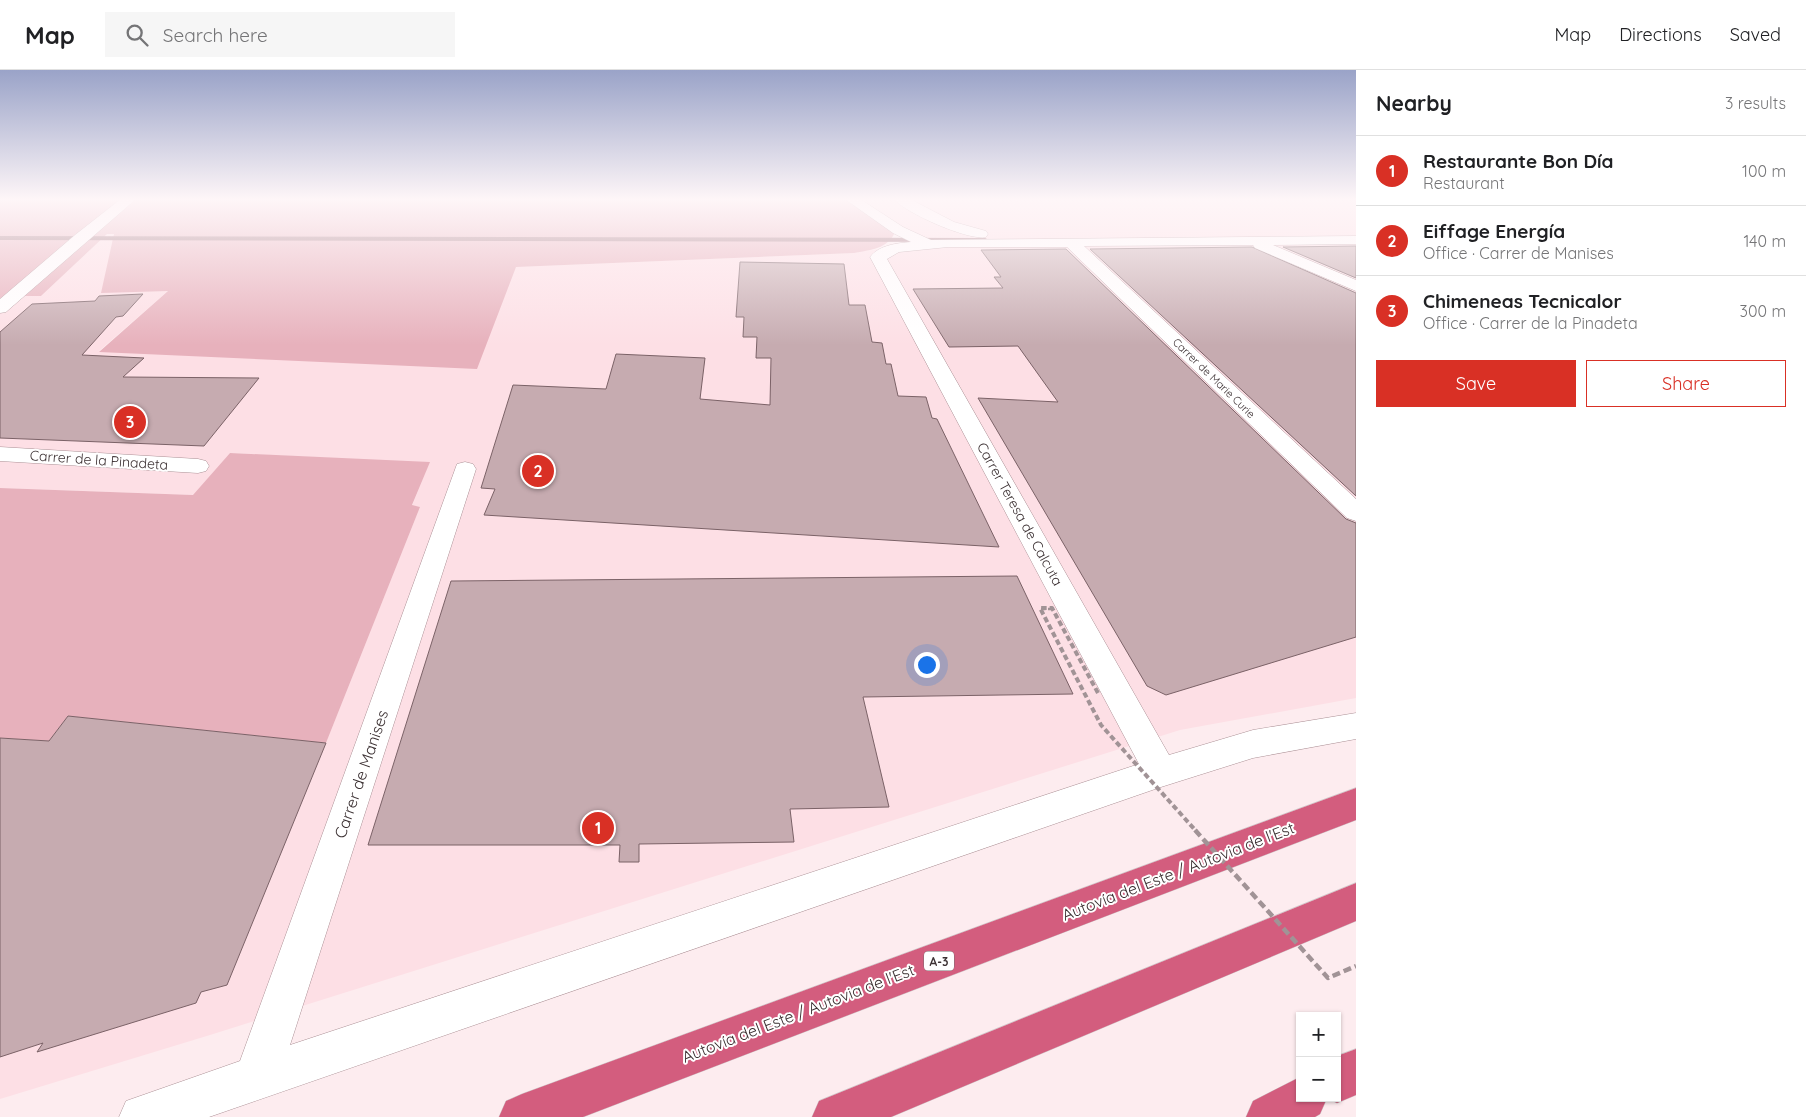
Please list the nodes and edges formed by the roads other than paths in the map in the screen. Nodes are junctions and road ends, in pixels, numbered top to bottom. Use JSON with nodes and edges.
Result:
{"nodes":[{"id":1,"x":69,"y":248,"type":"edge"},
{"id":2,"x":898,"y":248,"type":"edge"},
{"id":3,"x":1077,"y":248,"type":"edge"},
{"id":4,"x":1268,"y":248,"type":"edge"},
{"id":5,"x":1356,"y":286,"type":"edge"},
{"id":6,"x":0,"y":308,"type":"edge"},
{"id":7,"x":0,"y":454,"type":"edge"},
{"id":8,"x":198,"y":466,"type":"dead end"},
{"id":9,"x":466,"y":469,"type":"dead end"},
{"id":10,"x":1356,"y":513,"type":"edge"},
{"id":11,"x":1356,"y":726,"type":"edge"},
{"id":12,"x":1161,"y":772,"type":"junction"},
{"id":13,"x":1356,"y":804,"type":"edge"},
{"id":14,"x":1356,"y":902,"type":"edge"},
{"id":15,"x":1356,"y":1070,"type":"edge"},
{"id":16,"x":1341,"y":1078,"type":"edge"},
{"id":17,"x":256,"y":1079,"type":"junction"},
{"id":18,"x":1296,"y":1102,"type":"edge"},
{"id":19,"x":142,"y":1117,"type":"edge"},
{"id":20,"x":522,"y":1117,"type":"edge"},
{"id":21,"x":835,"y":1117,"type":"edge"},
{"id":22,"x":1268,"y":1117,"type":"edge"}],
"edges":[{"from":1,"to":6,"type":"street"},
{"from":2,"to":12,"type":"street","name":"Carrer Teresa de Calcuta"},
{"from":3,"to":10,"type":"street","name":"Carrer de Marie Curie"},
{"from":4,"to":5,"type":"street"},
{"from":7,"to":8,"type":"street","name":"Carrer de la Pinadeta"},
{"from":9,"to":17,"type":"street","name":"Carrer de Manises"},
{"from":11,"to":12,"type":"street"},
{"from":12,"to":17,"type":"street"},
{"from":13,"to":20,"type":"highway","name":"Autovía del Este / Autovia de l'Est","number":"A-3"},
{"from":14,"to":21,"type":"highway"},
{"from":15,"to":16,"type":"highway"},
{"from":17,"to":19,"type":"street"},
{"from":18,"to":22,"type":"highway"}]}
